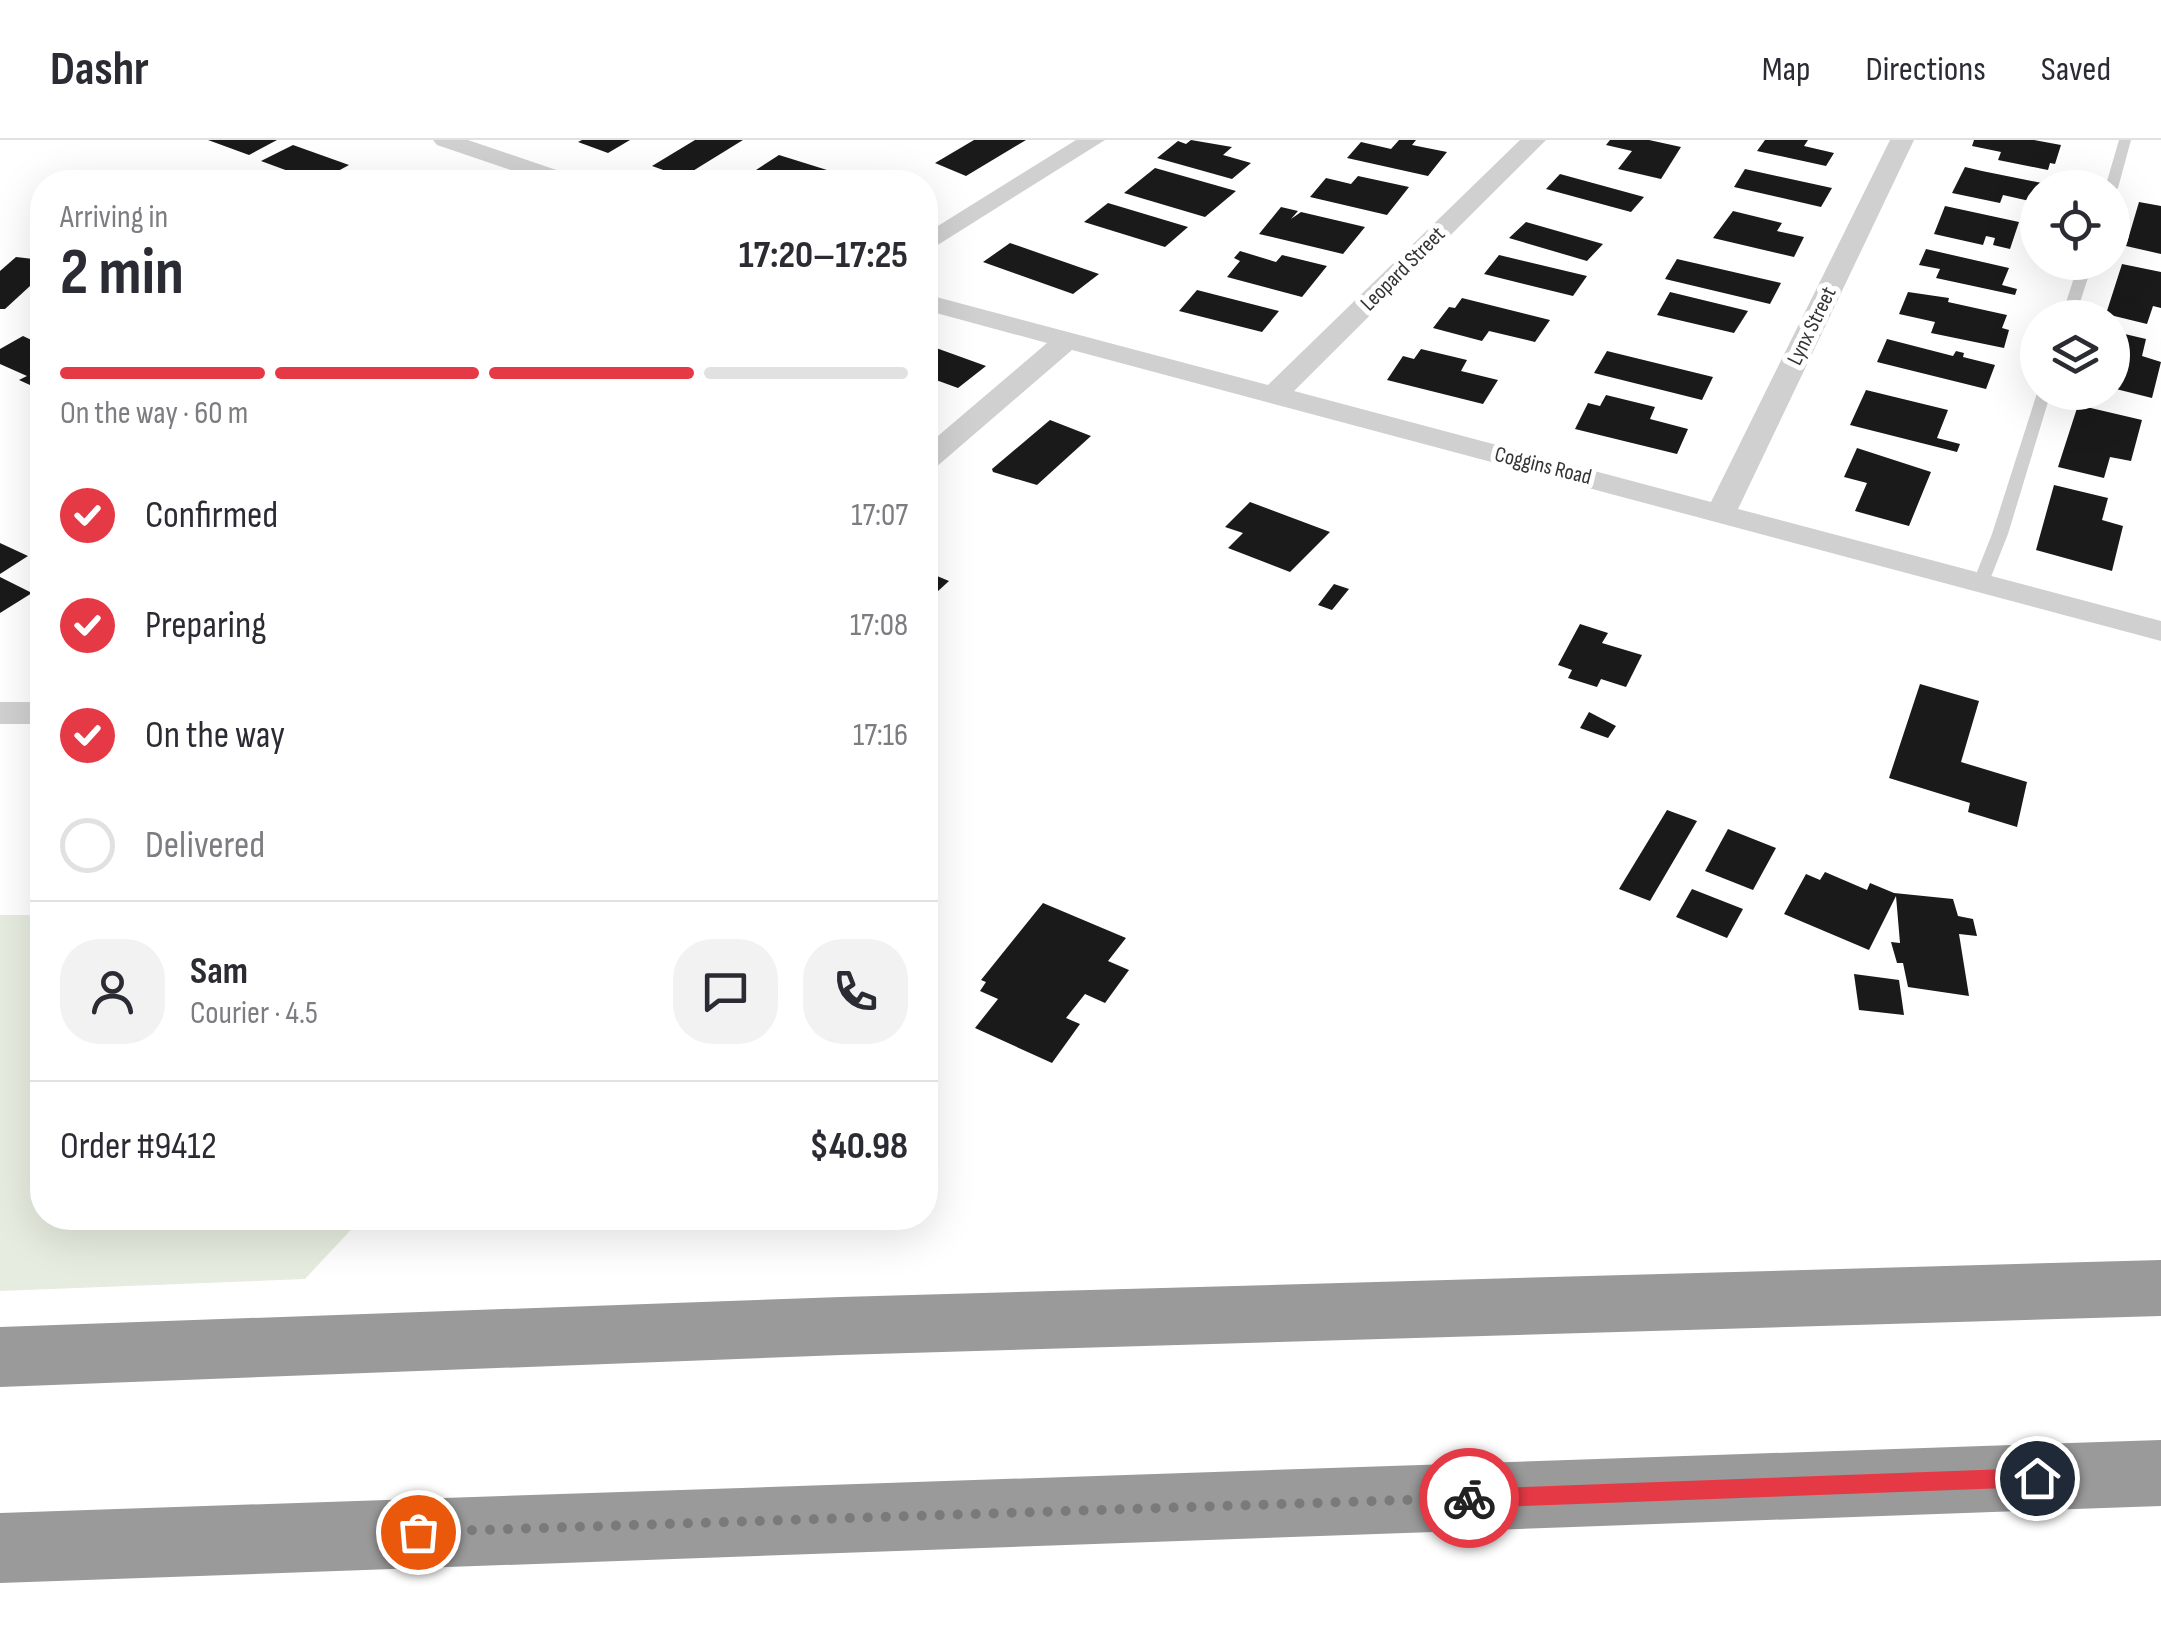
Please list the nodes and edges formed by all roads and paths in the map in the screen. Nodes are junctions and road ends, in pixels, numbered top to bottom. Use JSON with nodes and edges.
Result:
{"nodes":[{"id":1,"x":445,"y":140,"type":"edge"},
{"id":2,"x":1093,"y":140,"type":"edge"},
{"id":3,"x":1534,"y":140,"type":"edge"},
{"id":4,"x":1902,"y":140,"type":"edge"},
{"id":5,"x":2125,"y":140,"type":"edge"},
{"id":6,"x":533,"y":170,"type":"edge"},
{"id":7,"x":2116,"y":170,"type":"edge"},
{"id":8,"x":938,"y":237,"type":"edge"},
{"id":9,"x":938,"y":306,"type":"edge"},
{"id":10,"x":1066,"y":341,"type":"junction"},
{"id":11,"x":1272,"y":397,"type":"junction"},
{"id":12,"x":2038,"y":410,"type":"edge"},
{"id":13,"x":938,"y":451,"type":"edge"},
{"id":14,"x":1721,"y":512,"type":"junction"},
{"id":15,"x":1981,"y":582,"type":"junction"},
{"id":16,"x":2159,"y":620,"type":"edge"},
{"id":17,"x":30,"y":712,"type":"edge"},
{"id":18,"x":0,"y":713,"type":"edge"},
{"id":19,"x":2161,"y":1288,"type":"edge"},
{"id":20,"x":0,"y":1358,"type":"edge"},
{"id":21,"x":2161,"y":1473,"type":"edge"},
{"id":22,"x":0,"y":1548,"type":"edge"}],
"edges":[{"from":1,"to":6,"type":"street"},
{"from":2,"to":8,"type":"street"},
{"from":3,"to":11,"type":"street","name":"Leopard Street"},
{"from":4,"to":14,"type":"street","name":"Lynx Street"},
{"from":5,"to":7,"type":"lane"},
{"from":9,"to":10,"type":"street","name":"Coggins Road"},
{"from":10,"to":11,"type":"street","name":"Coggins Road"},
{"from":10,"to":13,"type":"street"},
{"from":11,"to":14,"type":"street","name":"Coggins Road"},
{"from":12,"to":15,"type":"lane"},
{"from":14,"to":15,"type":"street","name":"Coggins Road"},
{"from":15,"to":16,"type":"street","name":"Coggins Road"},
{"from":17,"to":18,"type":"street"},
{"from":19,"to":20,"type":"highway"},
{"from":21,"to":22,"type":"highway"}]}
